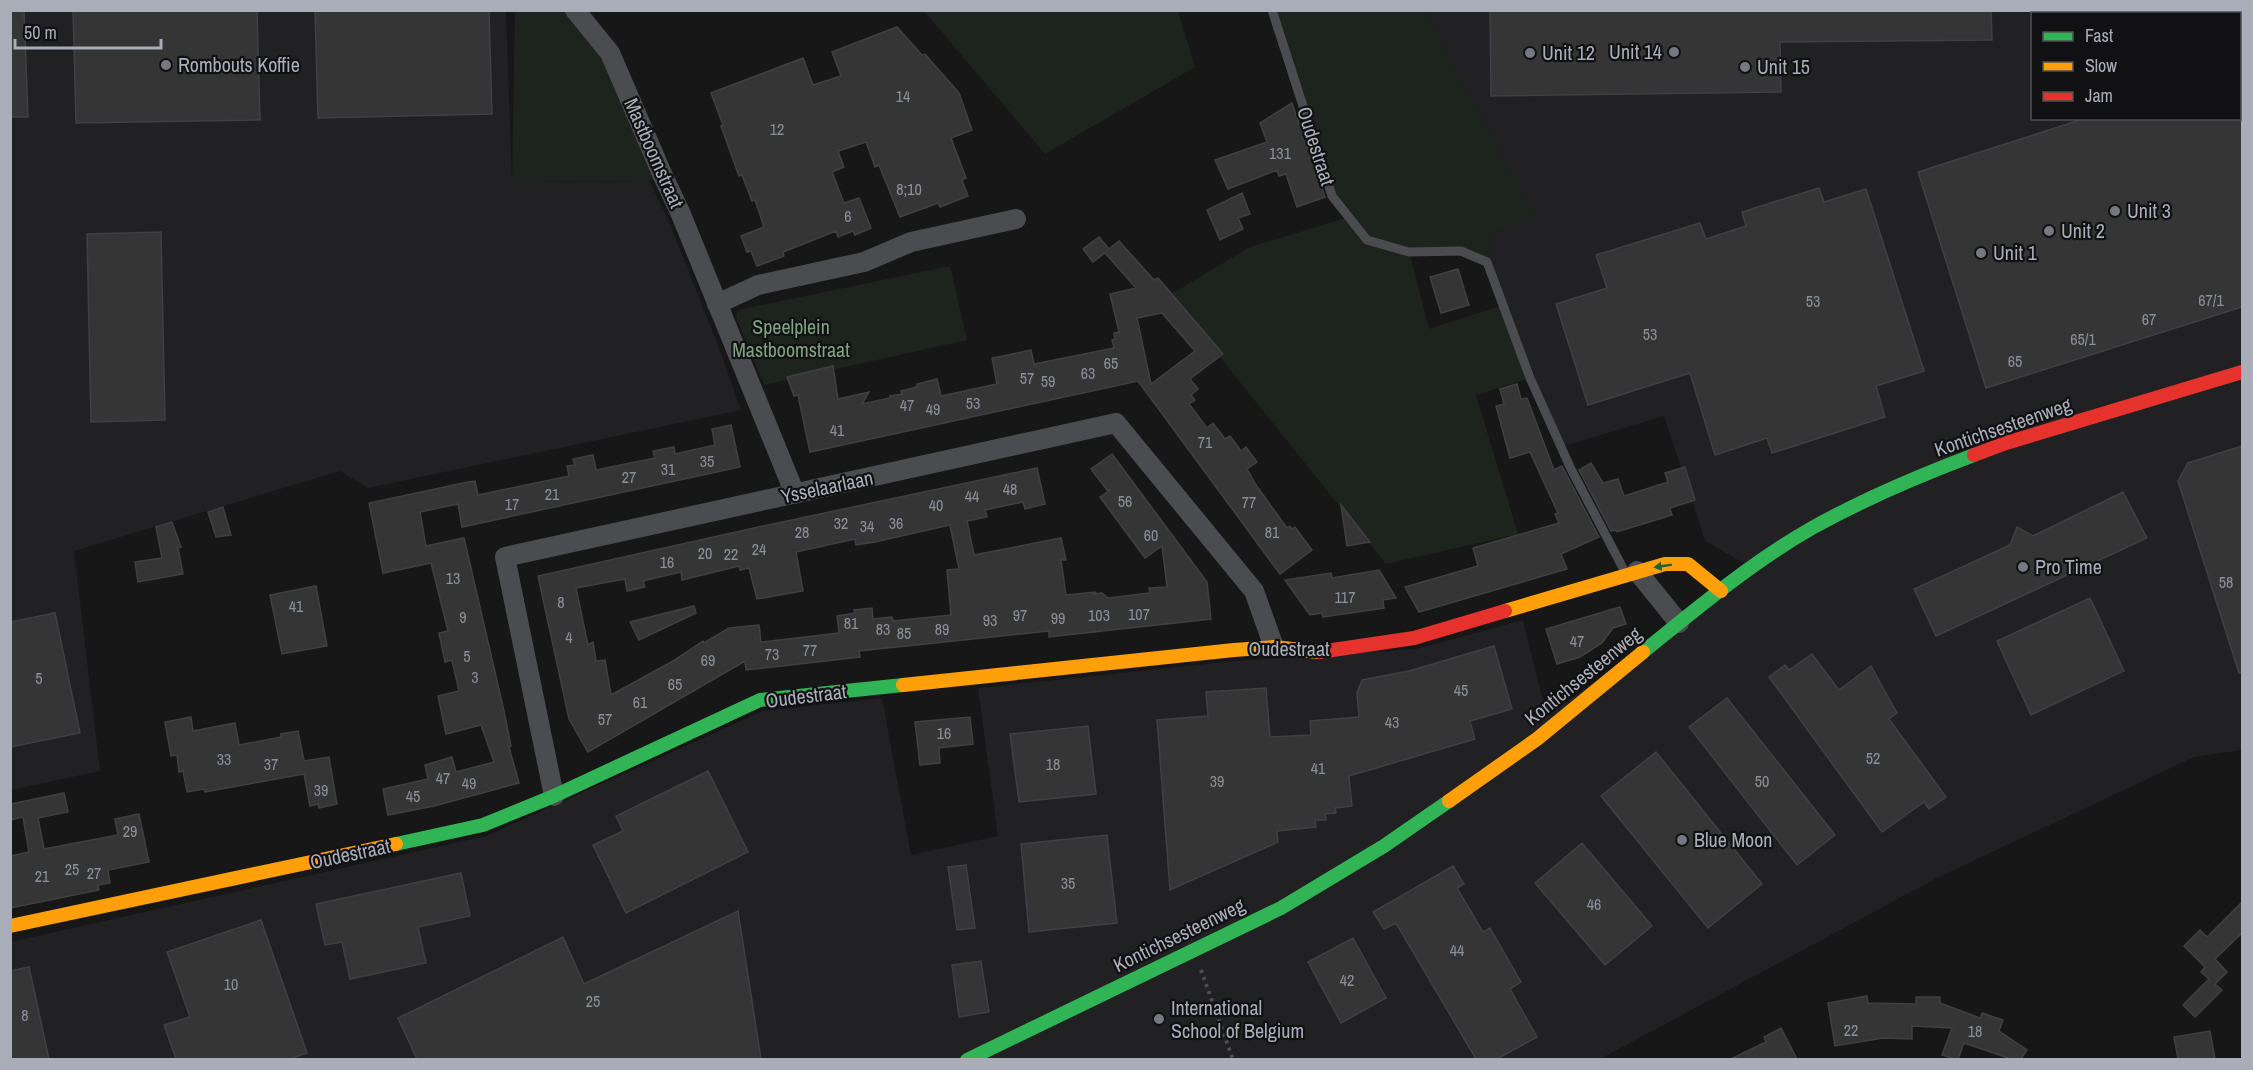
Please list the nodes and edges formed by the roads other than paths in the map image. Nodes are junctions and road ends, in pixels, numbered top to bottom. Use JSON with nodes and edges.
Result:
{"nodes":[{"id":1,"x":575,"y":10,"type":"edge"},
{"id":2,"x":1272,"y":10,"type":"edge"},
{"id":3,"x":1016,"y":219,"type":"dead end"},
{"id":4,"x":717,"y":304,"type":"junction"},
{"id":5,"x":2242,"y":372,"type":"edge"},
{"id":6,"x":795,"y":494,"type":"junction"},
{"id":7,"x":1632,"y":573,"type":"junction"},
{"id":8,"x":1721,"y":591,"type":"junction"},
{"id":9,"x":1679,"y":624,"type":"junction"},
{"id":10,"x":1274,"y":647,"type":"junction"},
{"id":11,"x":554,"y":796,"type":"junction"},
{"id":12,"x":10,"y":926,"type":"edge"},
{"id":13,"x":967,"y":1059,"type":"edge"}],
"edges":[{"from":1,"to":4,"type":"street","name":"Mastboomstraat"},
{"from":2,"to":7,"type":"lane","name":"Oudestraat"},
{"from":3,"to":4,"type":"street"},
{"from":4,"to":6,"type":"street","name":"Mastboomstraat"},
{"from":5,"to":8,"type":"street","name":"Kontichsesteenweg"},
{"from":6,"to":10,"type":"street","name":"Ysselaarlaan"},
{"from":6,"to":11,"type":"street","name":"Ysselaarlaan"},
{"from":8,"to":7,"type":"street","name":"Oudestraat","one_way":true},
{"from":7,"to":9,"type":"street","name":"Oudestraat"},
{"from":7,"to":10,"type":"street","name":"Oudestraat"},
{"from":8,"to":9,"type":"street","name":"Kontichsesteenweg"},
{"from":9,"to":13,"type":"street","name":"Kontichsesteenweg"},
{"from":10,"to":11,"type":"street","name":"Oudestraat"},
{"from":11,"to":12,"type":"street","name":"Oudestraat"}]}
